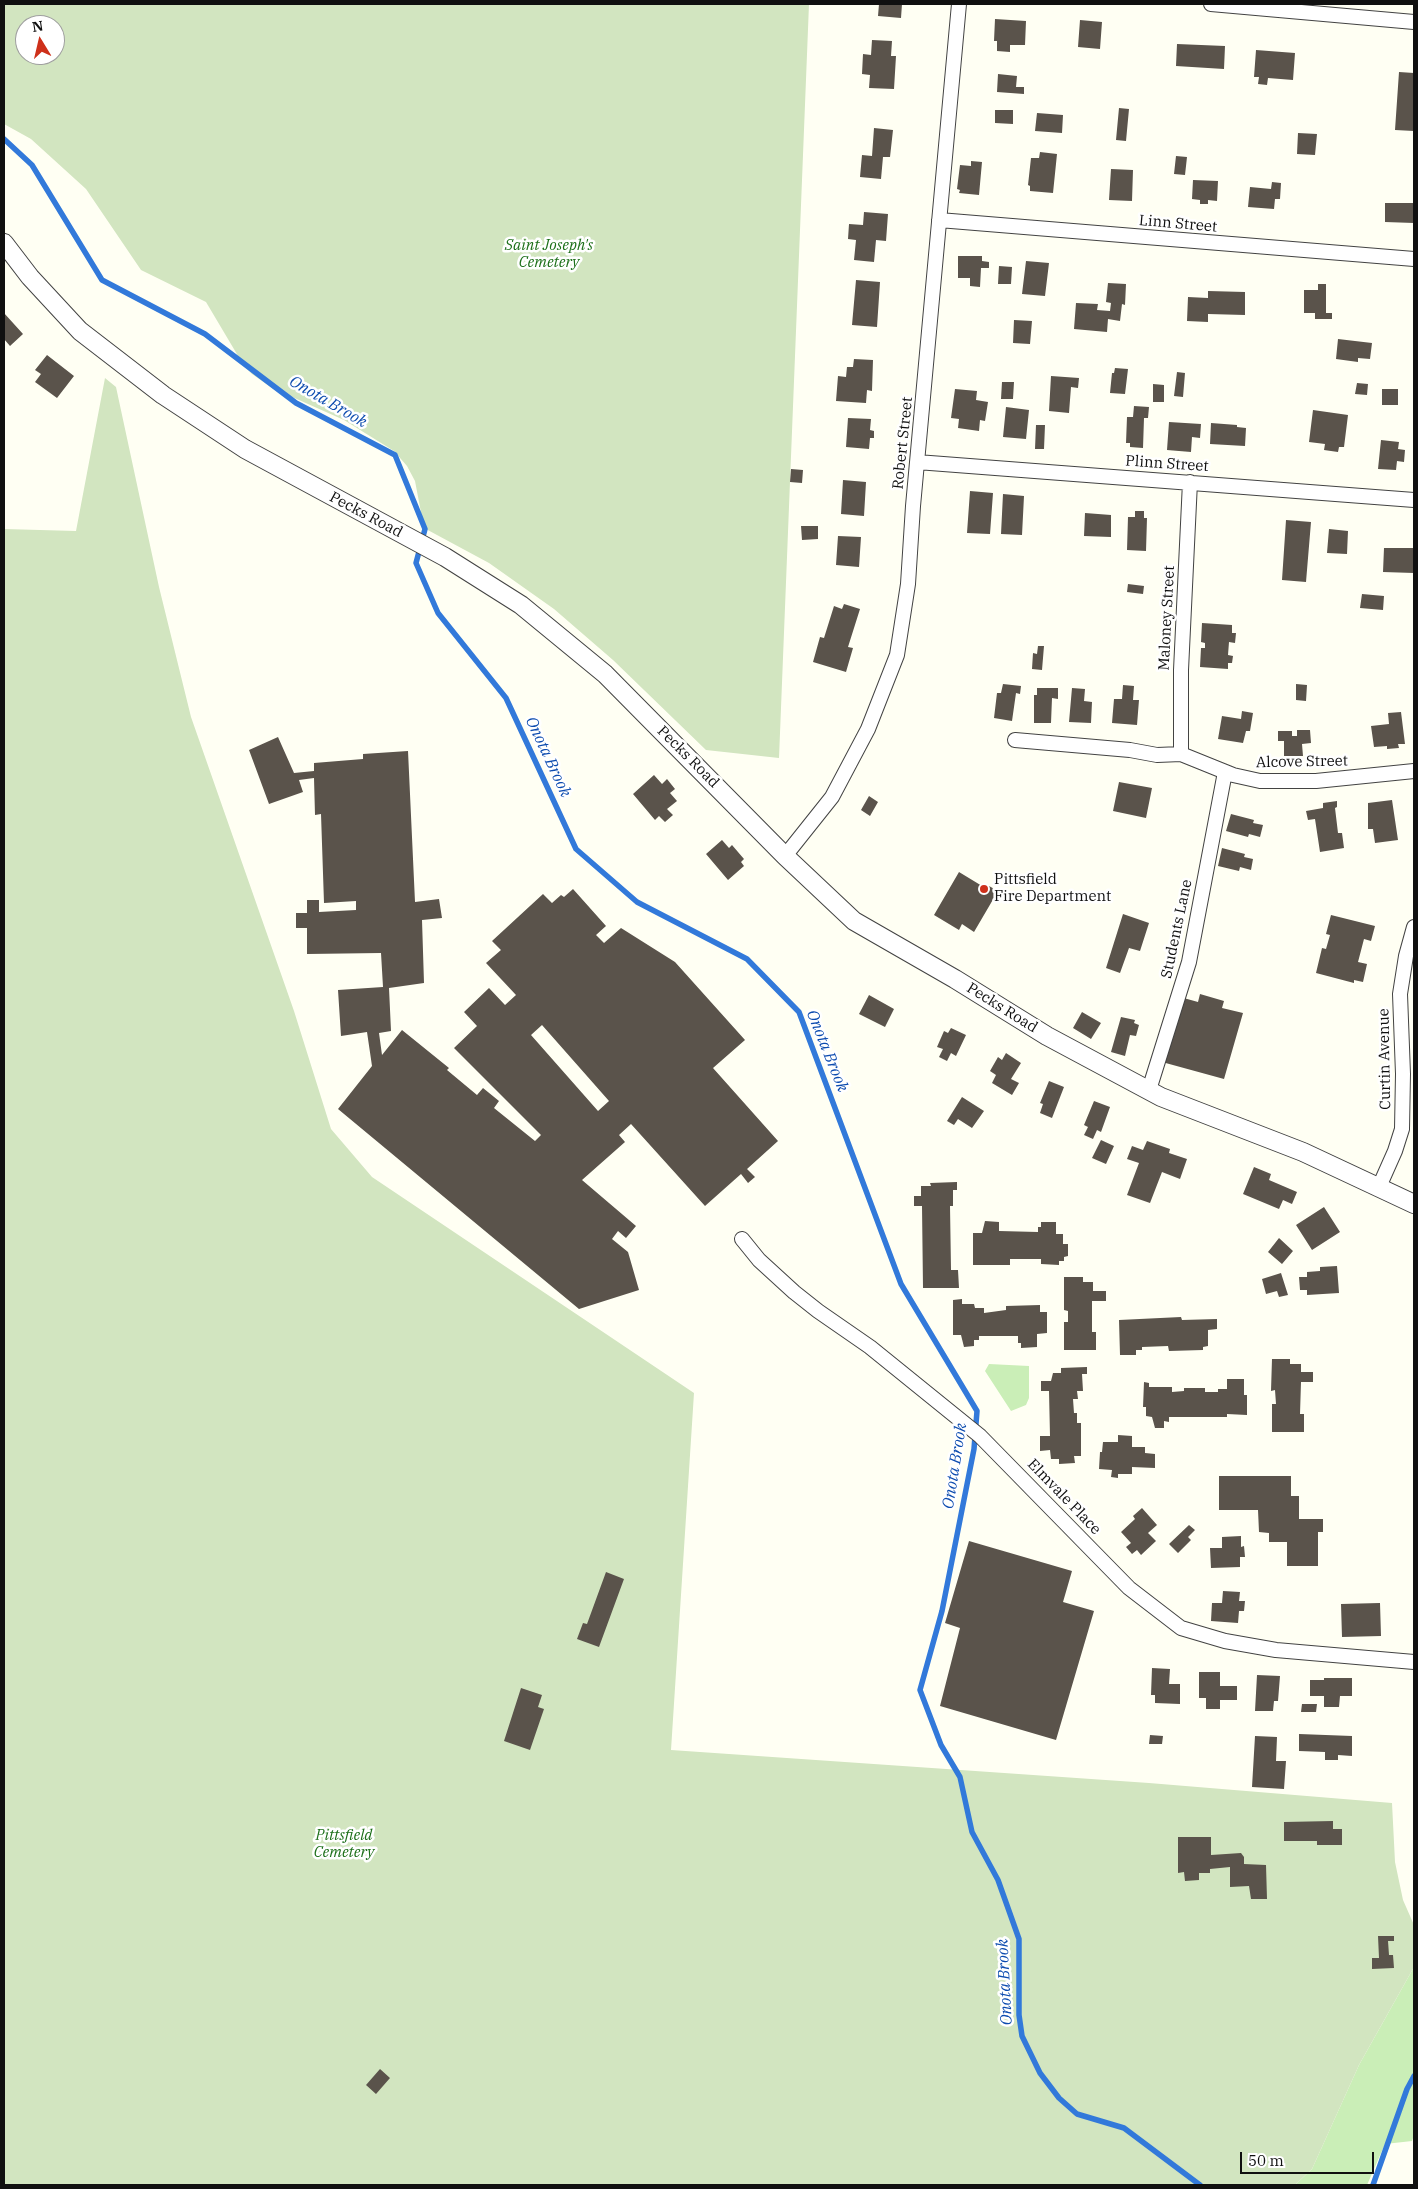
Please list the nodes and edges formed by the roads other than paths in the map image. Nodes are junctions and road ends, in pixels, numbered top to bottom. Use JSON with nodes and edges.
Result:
{"nodes":[{"id":1,"x":959,"y":4,"type":"edge"},
{"id":2,"x":1211,"y":4,"type":"edge"},
{"id":3,"x":1414,"y":22,"type":"edge"},
{"id":4,"x":940,"y":220,"type":"junction"},
{"id":5,"x":4,"y":243,"type":"edge"},
{"id":6,"x":1414,"y":259,"type":"edge"},
{"id":7,"x":917,"y":462,"type":"junction"},
{"id":8,"x":1190,"y":482,"type":"junction"},
{"id":9,"x":1414,"y":500,"type":"edge"},
{"id":10,"x":1015,"y":740,"type":"dead end"},
{"id":11,"x":1181,"y":754,"type":"junction"},
{"id":12,"x":1414,"y":771,"type":"edge"},
{"id":13,"x":1225,"y":772,"type":"junction"},
{"id":14,"x":785,"y":856,"type":"junction"},
{"id":15,"x":1414,"y":927,"type":"edge"},
{"id":16,"x":1149,"y":1090,"type":"junction"},
{"id":17,"x":1379,"y":1187,"type":"junction"},
{"id":18,"x":1414,"y":1204,"type":"edge"},
{"id":19,"x":742,"y":1239,"type":"dead end"},
{"id":20,"x":1414,"y":1662,"type":"edge"}],
"edges":[{"from":1,"to":4,"type":"street","name":"Robert Street"},
{"from":2,"to":3,"type":"street"},
{"from":4,"to":6,"type":"street","name":"Linn Street"},
{"from":4,"to":7,"type":"street","name":"Robert Street"},
{"from":5,"to":14,"type":"street","name":"Pecks Road"},
{"from":7,"to":8,"type":"street","name":"Plinn Street"},
{"from":7,"to":14,"type":"street","name":"Robert Street"},
{"from":8,"to":9,"type":"street","name":"Plinn Street"},
{"from":8,"to":11,"type":"street","name":"Maloney Street"},
{"from":10,"to":11,"type":"street","name":"Alcove Street"},
{"from":11,"to":13,"type":"street","name":"Alcove Street"},
{"from":12,"to":13,"type":"street","name":"Alcove Street"},
{"from":13,"to":16,"type":"street","name":"Students Lane"},
{"from":14,"to":16,"type":"street","name":"Pecks Road"},
{"from":15,"to":17,"type":"street","name":"Curtin Avenue"},
{"from":16,"to":17,"type":"street","name":"Pecks Road"},
{"from":17,"to":18,"type":"street","name":"Pecks Road"},
{"from":19,"to":20,"type":"street","name":"Elmvale Place"}]}
